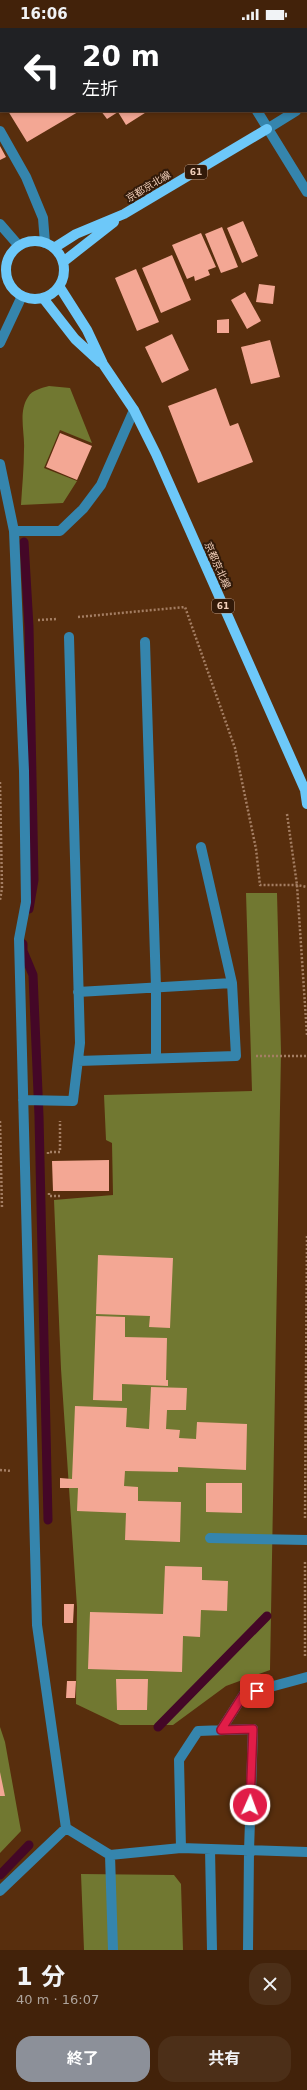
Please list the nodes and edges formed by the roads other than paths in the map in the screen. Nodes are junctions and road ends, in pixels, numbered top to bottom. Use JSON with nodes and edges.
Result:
{"nodes":[{"id":1,"x":258,"y":112,"type":"edge"},
{"id":2,"x":294,"y":112,"type":"edge"},
{"id":3,"x":267,"y":129,"type":"junction"},
{"id":4,"x":0,"y":131,"type":"edge"},
{"id":5,"x":307,"y":192,"type":"edge"},
{"id":6,"x":124,"y":214,"type":"junction"},
{"id":7,"x":0,"y":224,"type":"edge"},
{"id":8,"x":19,"y":246,"type":"junction"},
{"id":9,"x":49,"y":246,"type":"junction"},
{"id":10,"x":4,"y":259,"type":"edge"},
{"id":11,"x":63,"y":262,"type":"junction"},
{"id":12,"x":59,"y":286,"type":"junction"},
{"id":13,"x":22,"y":296,"type":"junction"},
{"id":14,"x":43,"y":298,"type":"junction"},
{"id":15,"x":0,"y":343,"type":"edge"},
{"id":16,"x":103,"y":364,"type":"junction"},
{"id":17,"x":134,"y":410,"type":"junction"},
{"id":18,"x":0,"y":464,"type":"edge"},
{"id":19,"x":14,"y":531,"type":"junction"},
{"id":20,"x":69,"y":637,"type":"dead end"},
{"id":21,"x":145,"y":642,"type":"dead end"},
{"id":22,"x":307,"y":804,"type":"edge"},
{"id":23,"x":201,"y":847,"type":"dead end"},
{"id":24,"x":232,"y":983,"type":"junction"},
{"id":25,"x":156,"y":987,"type":"junction"},
{"id":26,"x":78,"y":992,"type":"junction"},
{"id":27,"x":156,"y":1058,"type":"junction"},
{"id":28,"x":78,"y":1061,"type":"junction"},
{"id":29,"x":23,"y":1100,"type":"junction"},
{"id":30,"x":210,"y":1538,"type":"dead end"},
{"id":31,"x":306,"y":1540,"type":"edge"},
{"id":32,"x":307,"y":1677,"type":"edge"},
{"id":33,"x":221,"y":1730,"type":"junction"},
{"id":34,"x":66,"y":1828,"type":"junction"},
{"id":35,"x":181,"y":1848,"type":"junction"},
{"id":36,"x":210,"y":1849,"type":"junction"},
{"id":37,"x":249,"y":1851,"type":"junction"},
{"id":38,"x":307,"y":1852,"type":"edge"},
{"id":39,"x":110,"y":1855,"type":"junction"},
{"id":40,"x":0,"y":1892,"type":"edge"},
{"id":41,"x":113,"y":1950,"type":"edge"},
{"id":42,"x":212,"y":1950,"type":"edge"},
{"id":43,"x":248,"y":1950,"type":"edge"}],
"edges":[{"from":1,"to":3,"type":"street"},
{"from":2,"to":3,"type":"street"},
{"from":3,"to":5,"type":"street"},
{"from":3,"to":6,"type":"main road","name":"京都京北線","number":"61"},
{"from":4,"to":9,"type":"street"},
{"from":6,"to":9,"type":"main road","name":"京都京北線","number":"61"},
{"from":6,"to":11,"type":"main road","name":"京都京北線","number":"61"},
{"from":7,"to":8,"type":"street"},
{"from":8,"to":9,"type":"main road","name":"京都京北線","number":"61"},
{"from":8,"to":10,"type":"main road"},
{"from":9,"to":11,"type":"main road"},
{"from":10,"to":13,"type":"main road"},
{"from":11,"to":12,"type":"main road"},
{"from":12,"to":14,"type":"main road"},
{"from":12,"to":16,"type":"main road","name":"京都京北線","number":"61"},
{"from":13,"to":14,"type":"main road"},
{"from":13,"to":15,"type":"street"},
{"from":14,"to":16,"type":"main road","name":"京都京北線","number":"61"},
{"from":16,"to":17,"type":"main road","name":"京都京北線","number":"61"},
{"from":17,"to":19,"type":"street"},
{"from":17,"to":22,"type":"main road","name":"京都京北線","number":"61"},
{"from":18,"to":19,"type":"street"},
{"from":19,"to":29,"type":"street"},
{"from":20,"to":26,"type":"street"},
{"from":21,"to":25,"type":"street"},
{"from":23,"to":24,"type":"street"},
{"from":24,"to":25,"type":"street"},
{"from":24,"to":27,"type":"street"},
{"from":25,"to":26,"type":"street"},
{"from":25,"to":27,"type":"street"},
{"from":26,"to":28,"type":"street"},
{"from":27,"to":28,"type":"street"},
{"from":28,"to":29,"type":"street"},
{"from":29,"to":34,"type":"street"},
{"from":30,"to":31,"type":"street"},
{"from":32,"to":33,"type":"street"},
{"from":33,"to":35,"type":"street"},
{"from":33,"to":37,"type":"street"},
{"from":34,"to":39,"type":"street"},
{"from":34,"to":40,"type":"street"},
{"from":35,"to":36,"type":"street"},
{"from":35,"to":39,"type":"street"},
{"from":36,"to":37,"type":"street"},
{"from":36,"to":42,"type":"street"},
{"from":37,"to":38,"type":"street"},
{"from":37,"to":43,"type":"street"},
{"from":39,"to":41,"type":"street"}]}
